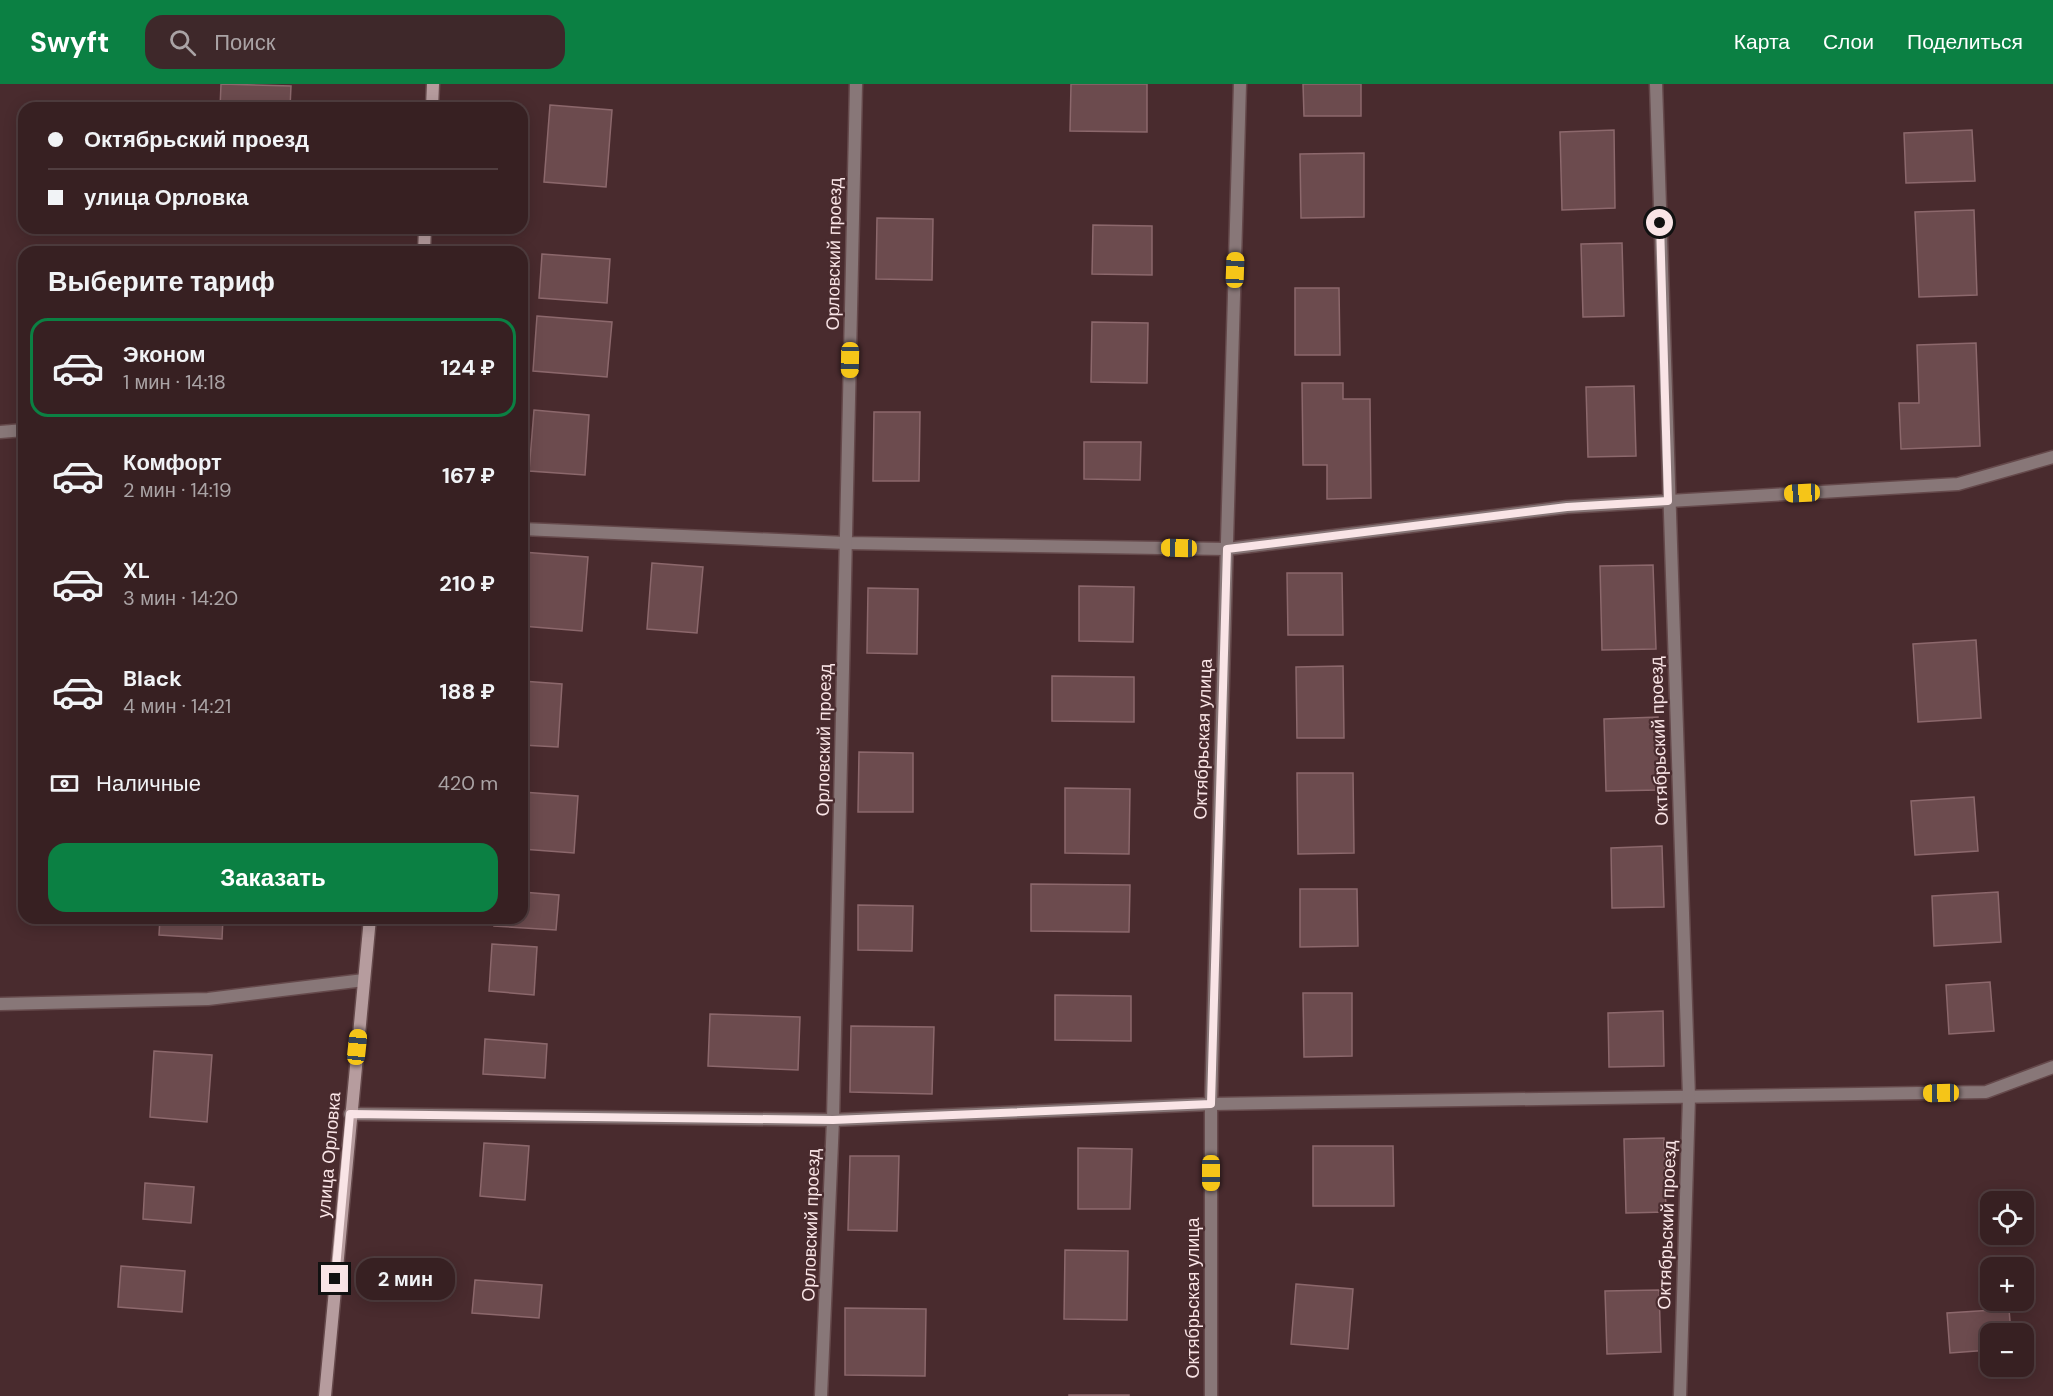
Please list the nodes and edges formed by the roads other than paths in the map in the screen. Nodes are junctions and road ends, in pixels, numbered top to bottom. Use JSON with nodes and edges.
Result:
{"nodes":[{"id":1,"x":433,"y":84,"type":"edge"},
{"id":2,"x":856,"y":84,"type":"edge"},
{"id":3,"x":1240,"y":84,"type":"edge"},
{"id":4,"x":1656,"y":84,"type":"edge"},
{"id":5,"x":432,"y":102,"type":"edge"},
{"id":6,"x":18,"y":430,"type":"edge"},
{"id":7,"x":0,"y":432,"type":"edge"},
{"id":8,"x":2053,"y":457,"type":"edge"},
{"id":9,"x":1668,"y":501,"type":"junction"},
{"id":10,"x":528,"y":529,"type":"edge"},
{"id":11,"x":846,"y":543,"type":"junction"},
{"id":12,"x":1227,"y":549,"type":"junction"},
{"id":13,"x":369,"y":924,"type":"edge"},
{"id":14,"x":364,"y":980,"type":"junction"},
{"id":15,"x":0,"y":1004,"type":"edge"},
{"id":16,"x":2053,"y":1067,"type":"edge"},
{"id":17,"x":1689,"y":1096,"type":"junction"},
{"id":18,"x":1211,"y":1104,"type":"junction"},
{"id":19,"x":350,"y":1114,"type":"junction"},
{"id":20,"x":833,"y":1120,"type":"junction"},
{"id":21,"x":325,"y":1396,"type":"edge"},
{"id":22,"x":821,"y":1396,"type":"edge"},
{"id":23,"x":1211,"y":1396,"type":"edge"},
{"id":24,"x":1680,"y":1396,"type":"edge"}],
"edges":[{"from":1,"to":5,"type":"street"},
{"from":2,"to":11,"type":"street","name":"Орловский проезд"},
{"from":3,"to":12,"type":"street","name":"Октябрьская улица"},
{"from":4,"to":9,"type":"street","name":"Октябрьский проезд"},
{"from":6,"to":7,"type":"street"},
{"from":8,"to":9,"type":"street"},
{"from":9,"to":12,"type":"street"},
{"from":9,"to":17,"type":"street","name":"Октябрьский проезд"},
{"from":10,"to":11,"type":"street"},
{"from":11,"to":12,"type":"street"},
{"from":11,"to":20,"type":"street","name":"Орловский проезд"},
{"from":12,"to":18,"type":"street","name":"Октябрьская улица"},
{"from":13,"to":14,"type":"street","name":"улица Орловка"},
{"from":14,"to":15,"type":"street"},
{"from":14,"to":19,"type":"street","name":"улица Орловка"},
{"from":16,"to":17,"type":"street"},
{"from":17,"to":18,"type":"street"},
{"from":17,"to":24,"type":"street","name":"Октябрьский проезд"},
{"from":18,"to":20,"type":"street"},
{"from":18,"to":23,"type":"street","name":"Октябрьская улица"},
{"from":19,"to":20,"type":"street"},
{"from":19,"to":21,"type":"street","name":"улица Орловка"},
{"from":20,"to":22,"type":"street","name":"Орловский проезд"}]}
